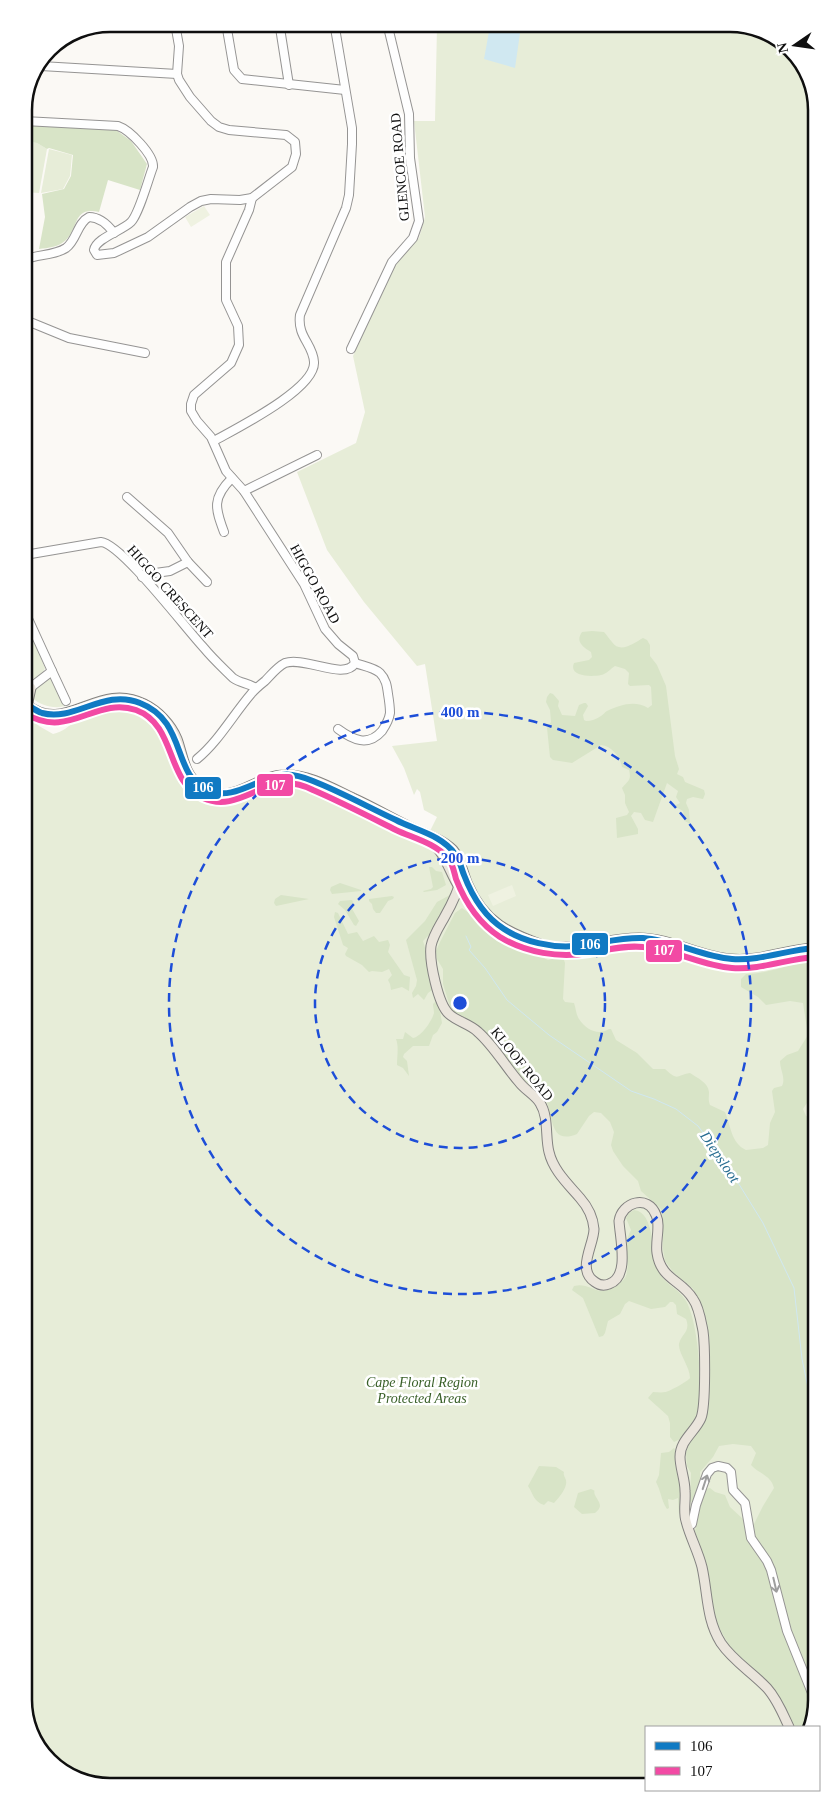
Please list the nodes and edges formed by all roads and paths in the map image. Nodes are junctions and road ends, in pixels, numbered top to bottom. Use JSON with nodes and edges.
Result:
{"nodes":[{"id":1,"x":176,"y":32,"type":"edge"},
{"id":2,"x":228,"y":32,"type":"edge"},
{"id":3,"x":281,"y":32,"type":"edge"},
{"id":4,"x":336,"y":32,"type":"edge"},
{"id":5,"x":389,"y":32,"type":"edge"},
{"id":6,"x":47,"y":66,"type":"edge"},
{"id":7,"x":177,"y":74,"type":"junction"},
{"id":8,"x":289,"y":85,"type":"junction"},
{"id":9,"x":345,"y":90,"type":"junction"},
{"id":10,"x":33,"y":121,"type":"edge"},
{"id":11,"x":252,"y":198,"type":"junction"},
{"id":12,"x":114,"y":233,"type":"junction"},
{"id":13,"x":33,"y":257,"type":"edge"},
{"id":14,"x":33,"y":324,"type":"edge"},
{"id":15,"x":351,"y":349,"type":"dead end"},
{"id":16,"x":145,"y":353,"type":"dead end"},
{"id":17,"x":214,"y":442,"type":"junction"},
{"id":18,"x":317,"y":456,"type":"dead end"},
{"id":19,"x":232,"y":478,"type":"junction"},
{"id":20,"x":244,"y":491,"type":"junction"},
{"id":21,"x":127,"y":496,"type":"dead end"},
{"id":22,"x":224,"y":532,"type":"dead end"},
{"id":23,"x":33,"y":554,"type":"edge"},
{"id":24,"x":188,"y":562,"type":"junction"},
{"id":25,"x":142,"y":577,"type":"junction"},
{"id":26,"x":207,"y":582,"type":"dead end"},
{"id":27,"x":33,"y":629,"type":"edge"},
{"id":28,"x":354,"y":663,"type":"junction"},
{"id":29,"x":52,"y":671,"type":"junction"},
{"id":30,"x":33,"y":686,"type":"edge"},
{"id":31,"x":256,"y":688,"type":"junction"},
{"id":32,"x":66,"y":702,"type":"dead end"},
{"id":33,"x":33,"y":708,"type":"edge"},
{"id":34,"x":338,"y":729,"type":"dead end"},
{"id":35,"x":197,"y":759,"type":"dead end"},
{"id":36,"x":409,"y":827,"type":"junction"},
{"id":37,"x":455,"y":853,"type":"junction"},
{"id":38,"x":447,"y":863,"type":"junction"},
{"id":39,"x":462,"y":870,"type":"junction"},
{"id":40,"x":452,"y":873,"type":"junction"},
{"id":41,"x":459,"y":888,"type":"junction"},
{"id":42,"x":545,"y":946,"type":"junction"},
{"id":43,"x":808,"y":948,"type":"edge"},
{"id":44,"x":688,"y":1527,"type":"junction"},
{"id":45,"x":808,"y":1683,"type":"edge"},
{"id":46,"x":788,"y":1726,"type":"edge"}],
"edges":[{"from":1,"to":7,"type":"street"},
{"from":2,"to":8,"type":"street"},
{"from":3,"to":8,"type":"street"},
{"from":4,"to":9,"type":"street"},
{"from":5,"to":15,"type":"street","name":"GLENCOE ROAD"},
{"from":6,"to":7,"type":"street"},
{"from":7,"to":11,"type":"street"},
{"from":8,"to":9,"type":"street"},
{"from":9,"to":17,"type":"street"},
{"from":10,"to":12,"type":"street"},
{"from":11,"to":12,"type":"street"},
{"from":11,"to":17,"type":"street","name":"HIGGO ROAD"},
{"from":12,"to":13,"type":"street"},
{"from":14,"to":16,"type":"street"},
{"from":17,"to":19,"type":"street","name":"HIGGO ROAD"},
{"from":18,"to":20,"type":"street"},
{"from":19,"to":20,"type":"street","name":"HIGGO ROAD"},
{"from":19,"to":22,"type":"street"},
{"from":20,"to":28,"type":"street","name":"HIGGO ROAD"},
{"from":21,"to":24,"type":"street"},
{"from":23,"to":25,"type":"street","name":"HIGGO CRESCENT"},
{"from":24,"to":25,"type":"street"},
{"from":24,"to":26,"type":"street"},
{"from":25,"to":31,"type":"street","name":"HIGGO CRESCENT"},
{"from":27,"to":29,"type":"street"},
{"from":28,"to":31,"type":"street"},
{"from":28,"to":34,"type":"street"},
{"from":29,"to":30,"type":"street"},
{"from":29,"to":32,"type":"street"},
{"from":31,"to":35,"type":"street"},
{"from":33,"to":36,"type":"main road"},
{"from":36,"to":37,"type":"main road"},
{"from":36,"to":38,"type":"main road"},
{"from":37,"to":38,"type":"main road"},
{"from":37,"to":39,"type":"main road"},
{"from":38,"to":40,"type":"main road"},
{"from":39,"to":40,"type":"main road"},
{"from":39,"to":41,"type":"main road"},
{"from":39,"to":42,"type":"main road"},
{"from":40,"to":41,"type":"main road"},
{"from":41,"to":42,"type":"main road"},
{"from":41,"to":44,"type":"main road","name":"KLOOF ROAD"},
{"from":42,"to":43,"type":"main road"},
{"from":44,"to":45,"type":"street","one_way":true},
{"from":44,"to":46,"type":"main road","name":"KLOOF ROAD"}]}
